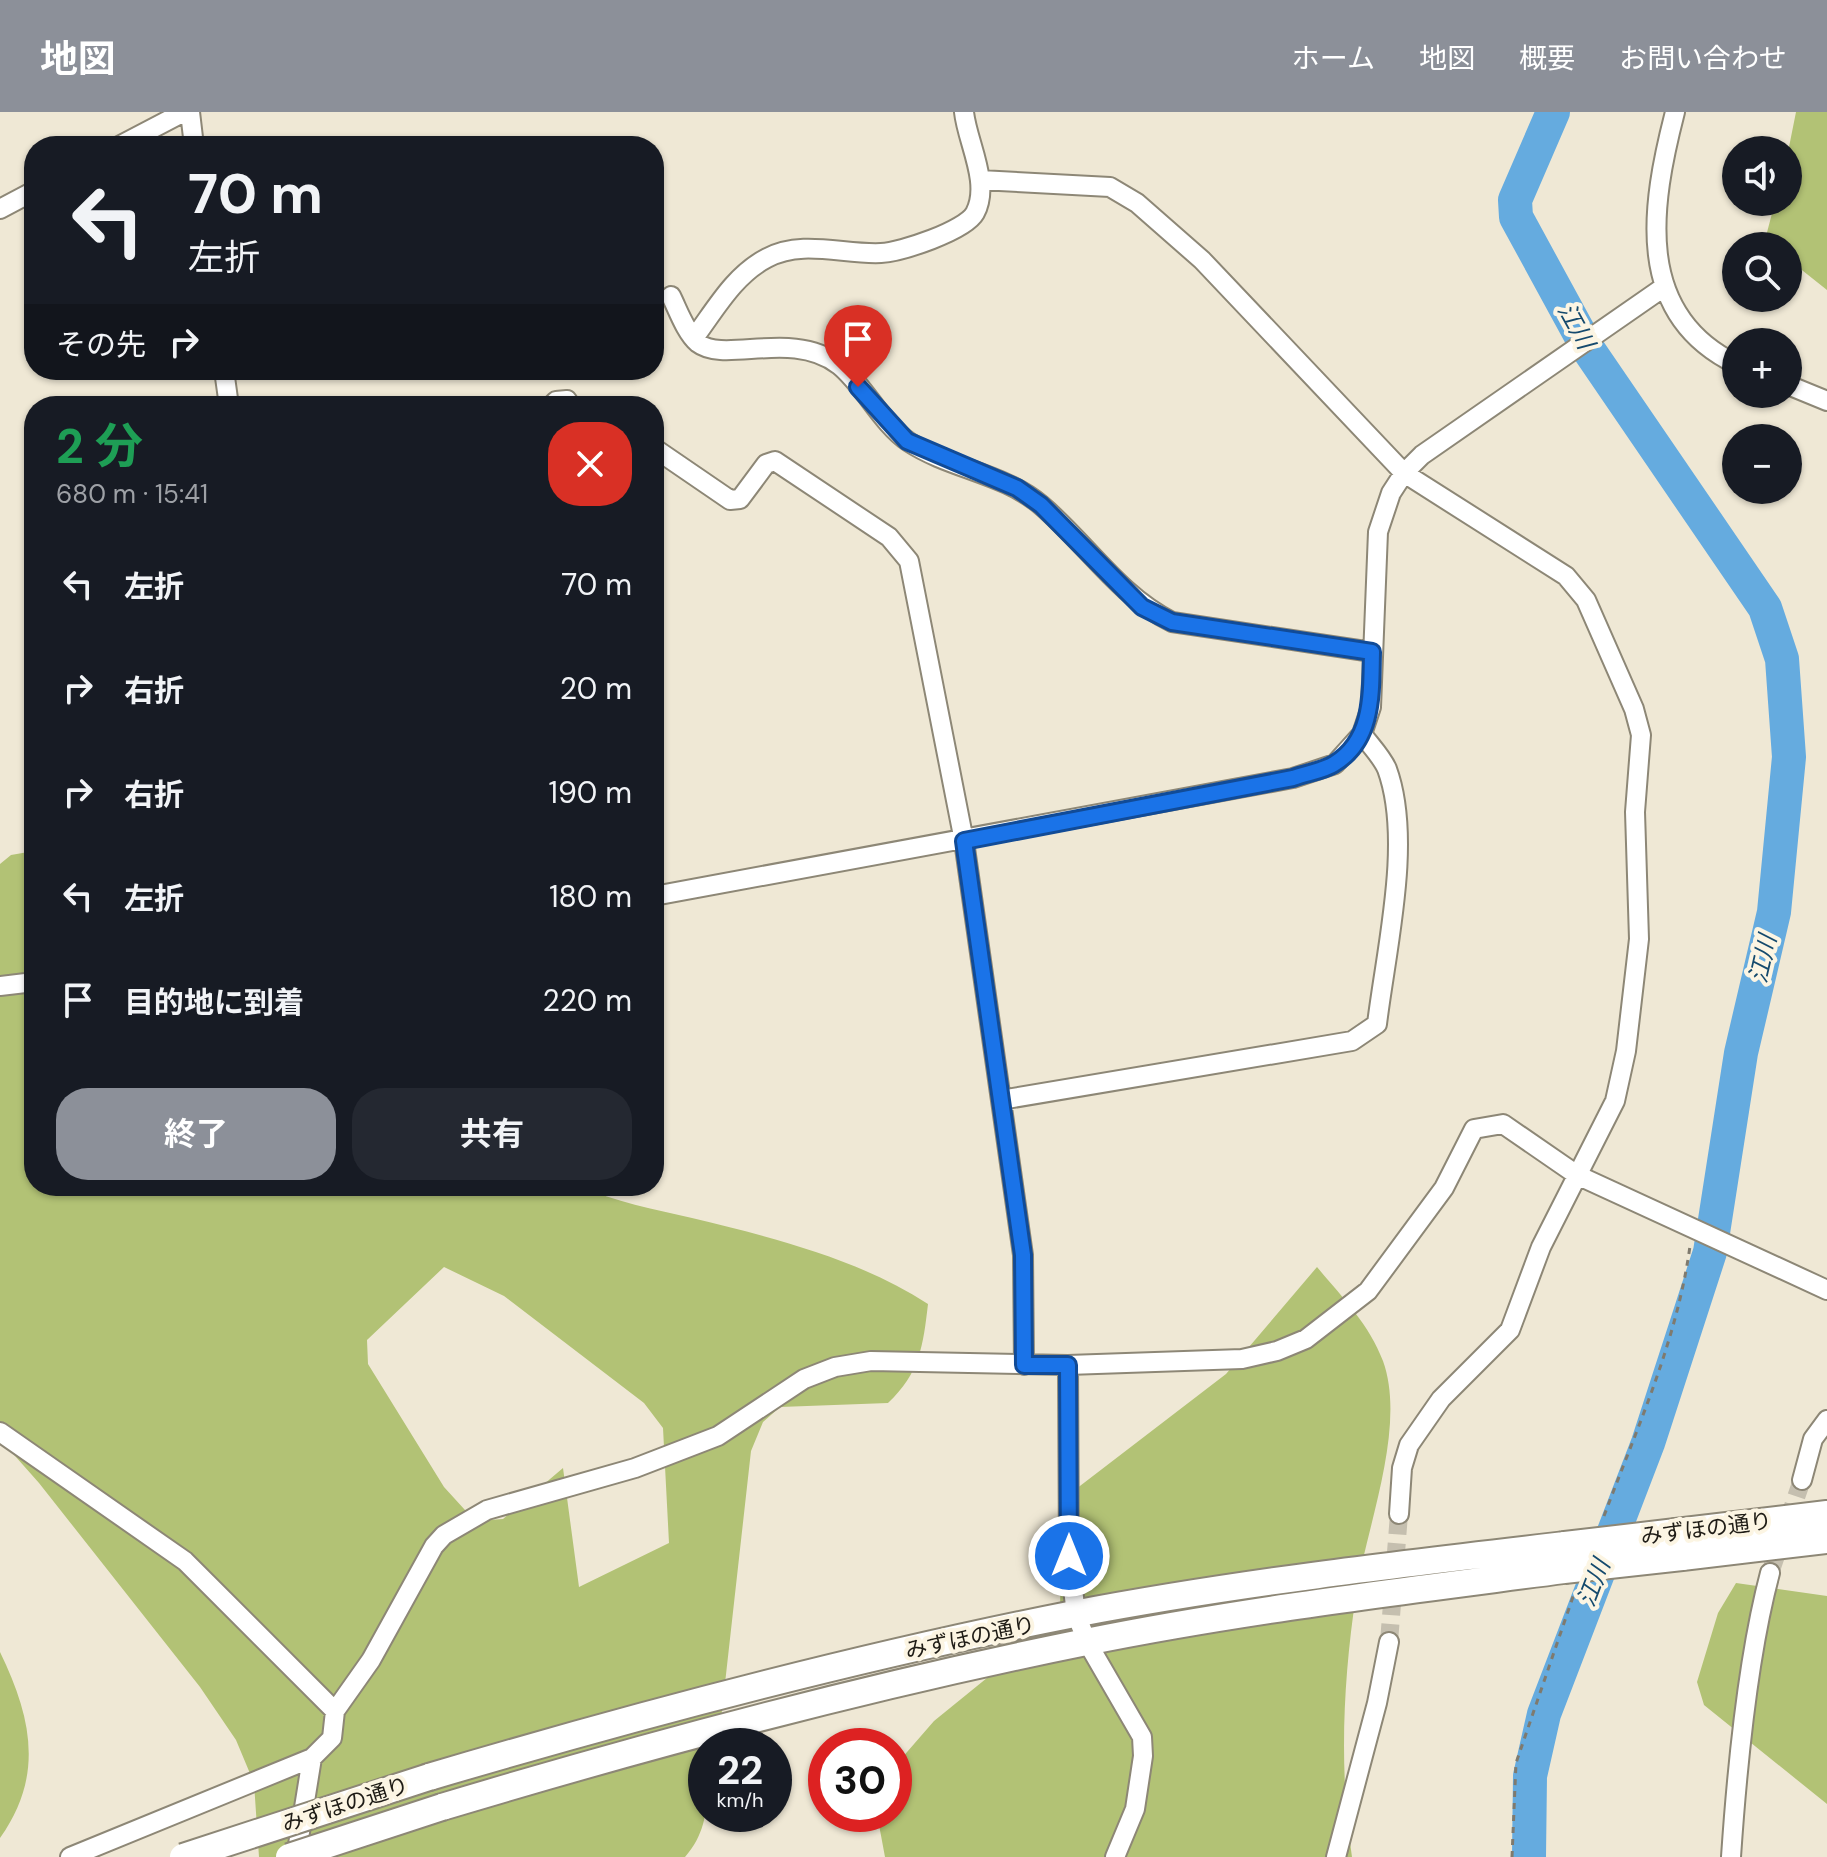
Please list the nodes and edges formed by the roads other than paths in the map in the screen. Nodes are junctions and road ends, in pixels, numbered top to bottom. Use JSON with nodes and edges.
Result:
{"nodes":[{"id":1,"x":187,"y":112,"type":"edge"},
{"id":2,"x":964,"y":112,"type":"edge"},
{"id":3,"x":1675,"y":112,"type":"edge"},
{"id":4,"x":139,"y":136,"type":"edge"},
{"id":5,"x":192,"y":136,"type":"edge"},
{"id":6,"x":980,"y":180,"type":"junction"},
{"id":7,"x":24,"y":196,"type":"edge"},
{"id":8,"x":0,"y":209,"type":"edge"},
{"id":9,"x":1664,"y":287,"type":"junction"},
{"id":10,"x":671,"y":296,"type":"dead end"},
{"id":11,"x":694,"y":338,"type":"junction"},
{"id":12,"x":1722,"y":357,"type":"edge"},
{"id":13,"x":1802,"y":391,"type":"edge"},
{"id":14,"x":1827,"y":401,"type":"edge"},
{"id":15,"x":664,"y":455,"type":"edge"},
{"id":16,"x":1404,"y":473,"type":"junction"},
{"id":17,"x":1372,"y":652,"type":"junction"},
{"id":18,"x":1362,"y":734,"type":"junction"},
{"id":19,"x":964,"y":841,"type":"junction"},
{"id":20,"x":664,"y":894,"type":"edge"},
{"id":21,"x":24,"y":983,"type":"edge"},
{"id":22,"x":0,"y":986,"type":"edge"},
{"id":23,"x":1001,"y":1100,"type":"junction"},
{"id":24,"x":1577,"y":1175,"type":"junction"},
{"id":25,"x":1827,"y":1290,"type":"edge"},
{"id":26,"x":1024,"y":1365,"type":"junction"},
{"id":27,"x":1068,"y":1365,"type":"junction"},
{"id":28,"x":1827,"y":1420,"type":"edge"},
{"id":29,"x":0,"y":1432,"type":"edge"},
{"id":30,"x":1802,"y":1480,"type":"tunnel mouth"},
{"id":31,"x":1399,"y":1514,"type":"tunnel mouth"},
{"id":32,"x":1827,"y":1514,"type":"edge"},
{"id":33,"x":1827,"y":1540,"type":"edge"},
{"id":34,"x":1679,"y":1544,"type":"junction"},
{"id":35,"x":1565,"y":1557,"type":"junction"},
{"id":36,"x":1770,"y":1573,"type":"tunnel mouth"},
{"id":37,"x":1076,"y":1614,"type":"junction"},
{"id":38,"x":1087,"y":1642,"type":"junction"},
{"id":39,"x":1389,"y":1642,"type":"tunnel mouth"},
{"id":40,"x":335,"y":1711,"type":"junction"},
{"id":41,"x":312,"y":1758,"type":"junction"},
{"id":42,"x":70,"y":1857,"type":"edge"},
{"id":43,"x":183,"y":1857,"type":"edge"},
{"id":44,"x":289,"y":1857,"type":"edge"},
{"id":45,"x":296,"y":1857,"type":"edge"},
{"id":46,"x":1115,"y":1857,"type":"edge"},
{"id":47,"x":1336,"y":1857,"type":"edge"},
{"id":48,"x":1731,"y":1857,"type":"edge"}],
"edges":[{"from":1,"to":4,"type":"street"},
{"from":1,"to":5,"type":"street"},
{"from":2,"to":6,"type":"street"},
{"from":3,"to":9,"type":"street"},
{"from":6,"to":11,"type":"street"},
{"from":6,"to":16,"type":"street"},
{"from":7,"to":8,"type":"street"},
{"from":9,"to":12,"type":"street"},
{"from":9,"to":16,"type":"street"},
{"from":10,"to":11,"type":"street"},
{"from":11,"to":17,"type":"street"},
{"from":13,"to":14,"type":"street"},
{"from":15,"to":19,"type":"street"},
{"from":16,"to":17,"type":"street"},
{"from":16,"to":24,"type":"street"},
{"from":17,"to":18,"type":"street"},
{"from":18,"to":19,"type":"street"},
{"from":18,"to":23,"type":"street"},
{"from":19,"to":20,"type":"street"},
{"from":19,"to":23,"type":"street"},
{"from":21,"to":22,"type":"street"},
{"from":23,"to":26,"type":"street"},
{"from":24,"to":25,"type":"street"},
{"from":24,"to":27,"type":"street"},
{"from":24,"to":31,"type":"street"},
{"from":26,"to":27,"type":"street"},
{"from":26,"to":40,"type":"street"},
{"from":27,"to":37,"type":"street"},
{"from":28,"to":30,"type":"street"},
{"from":29,"to":40,"type":"street"},
{"from":32,"to":34,"type":"street","name":"みずほの通り"},
{"from":33,"to":34,"type":"street","name":"みずほの通り"},
{"from":34,"to":35,"type":"street","name":"みずほの通り","bridge":true},
{"from":35,"to":37,"type":"street","name":"みずほの通り"},
{"from":35,"to":38,"type":"street","name":"みずほの通り"},
{"from":36,"to":48,"type":"street"},
{"from":37,"to":38,"type":"street"},
{"from":37,"to":43,"type":"street","name":"みずほの通り","bridge":true},
{"from":38,"to":44,"type":"street","name":"みずほの通り","bridge":true},
{"from":38,"to":46,"type":"street"},
{"from":39,"to":47,"type":"street"},
{"from":40,"to":41,"type":"street"},
{"from":41,"to":42,"type":"street"},
{"from":41,"to":45,"type":"street"}]}
